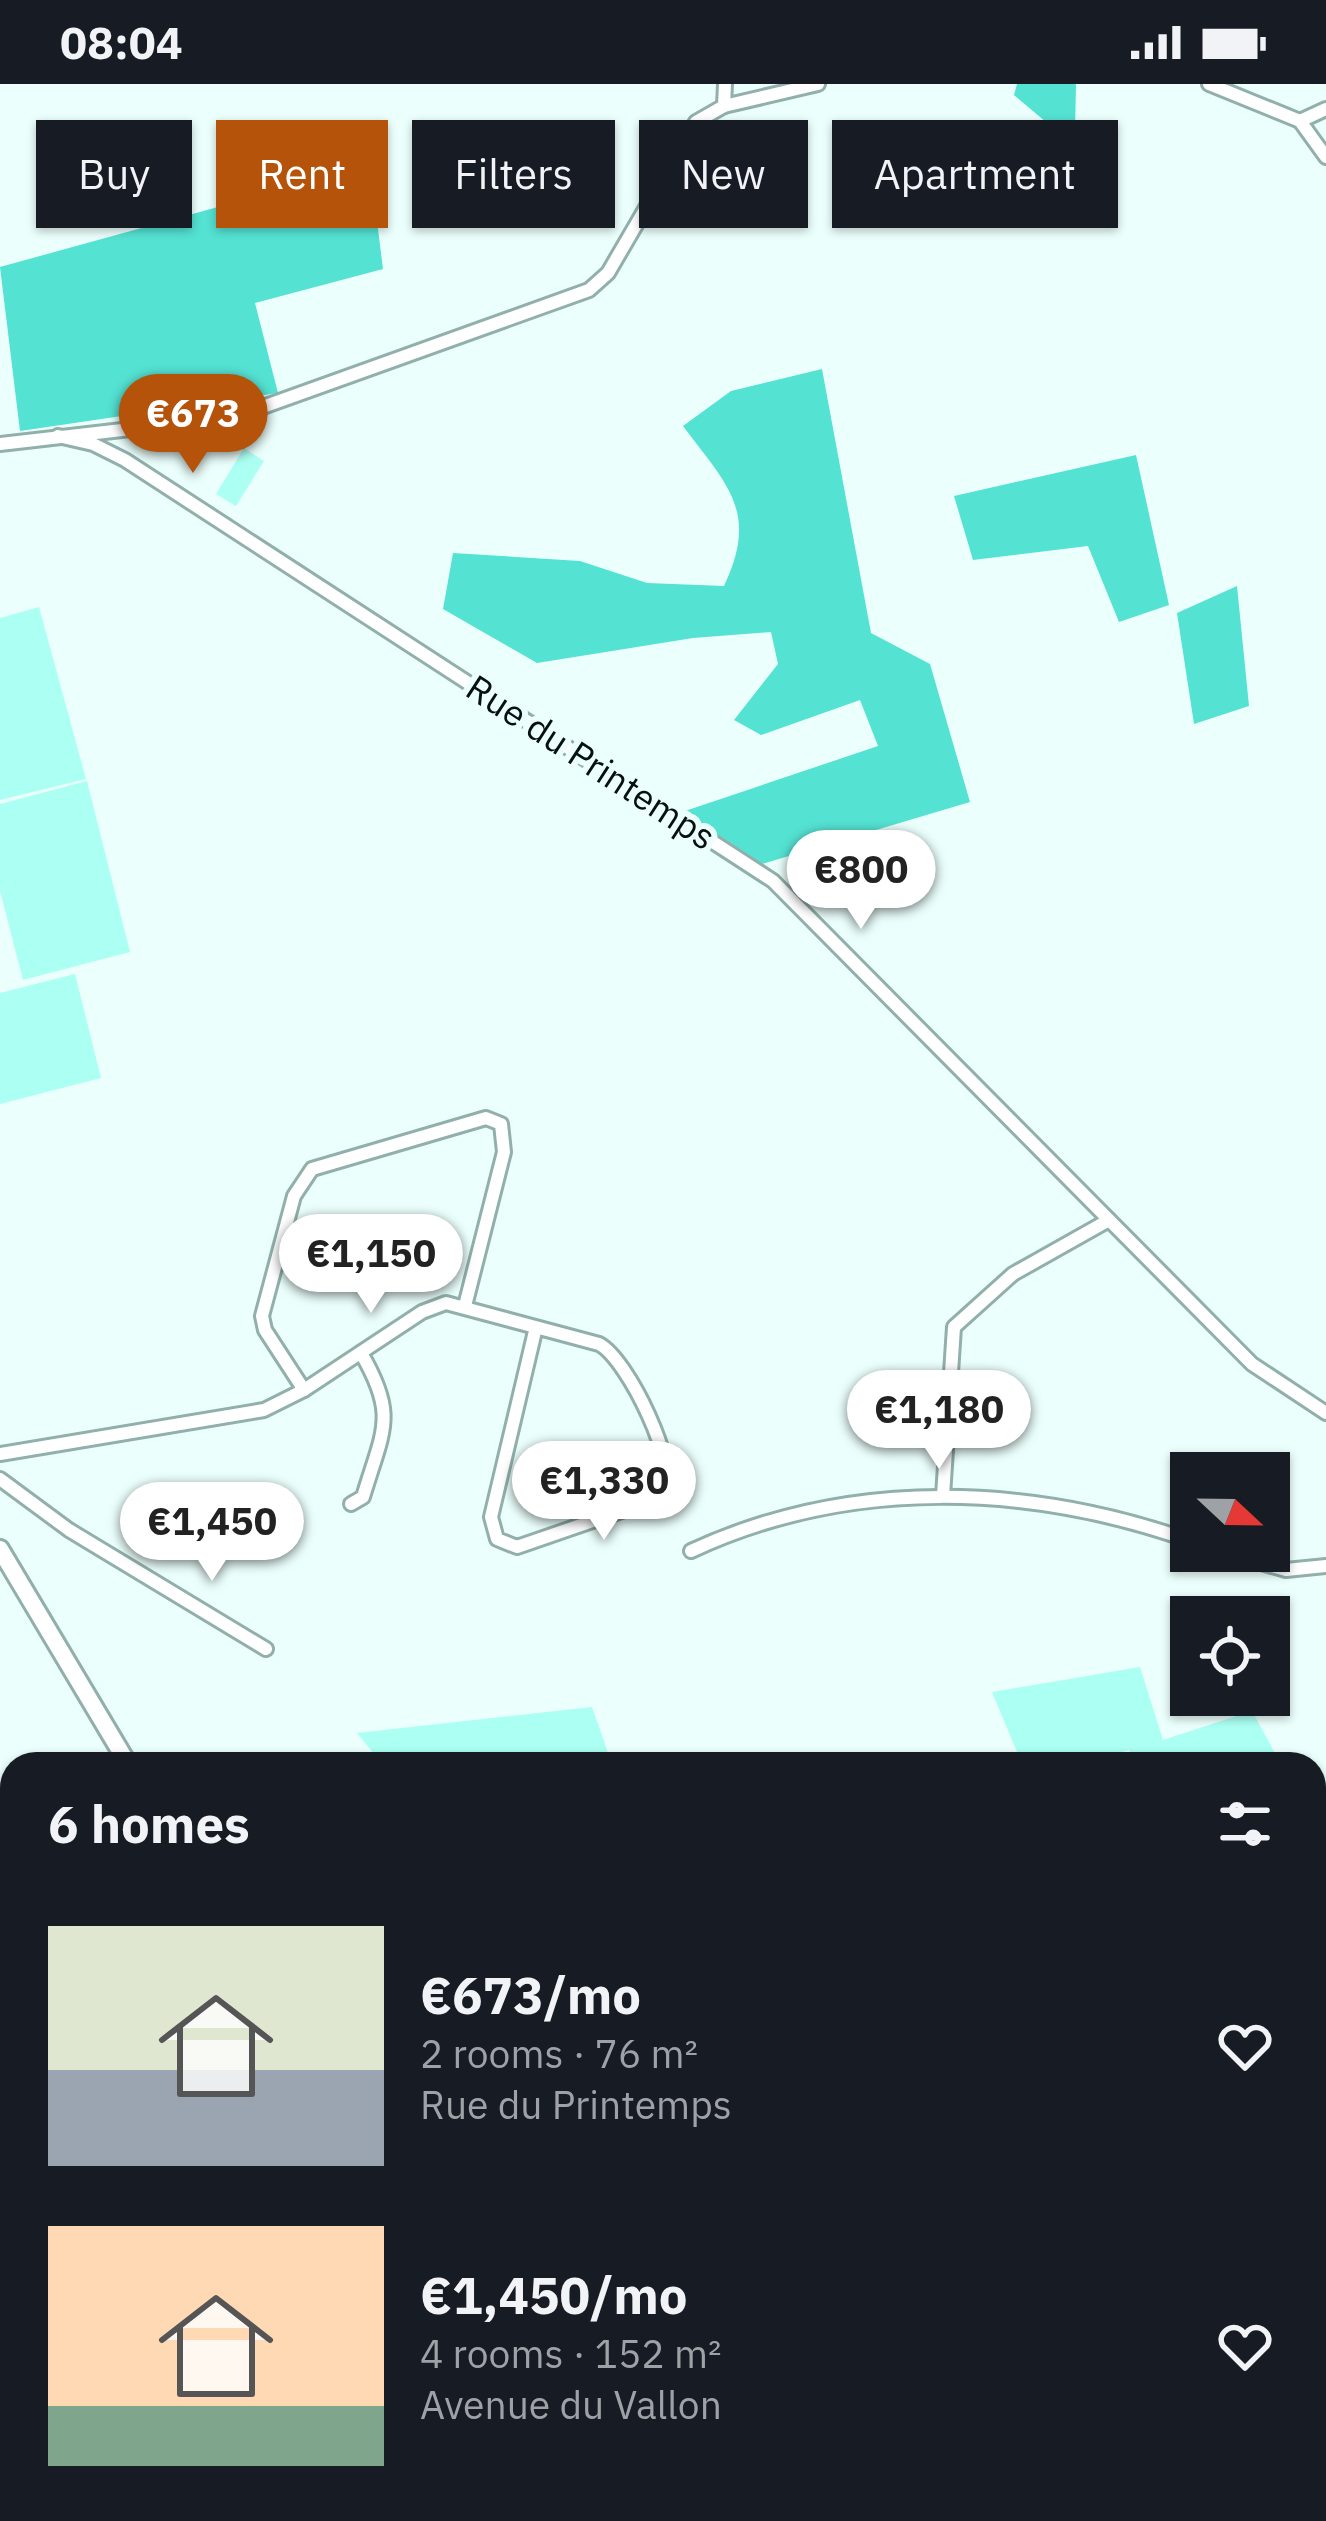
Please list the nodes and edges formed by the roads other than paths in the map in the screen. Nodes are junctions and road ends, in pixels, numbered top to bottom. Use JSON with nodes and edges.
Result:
{"nodes":[{"id":1,"x":725,"y":84,"type":"edge"},
{"id":2,"x":818,"y":84,"type":"edge"},
{"id":3,"x":1209,"y":84,"type":"edge"},
{"id":4,"x":724,"y":106,"type":"junction"},
{"id":5,"x":1326,"y":109,"type":"edge"},
{"id":6,"x":1300,"y":121,"type":"junction"},
{"id":7,"x":1326,"y":157,"type":"edge"},
{"id":8,"x":58,"y":436,"type":"junction"},
{"id":9,"x":0,"y":444,"type":"edge"},
{"id":10,"x":1109,"y":1220,"type":"junction"},
{"id":11,"x":465,"y":1306,"type":"junction"},
{"id":12,"x":536,"y":1328,"type":"junction"},
{"id":13,"x":361,"y":1353,"type":"junction"},
{"id":14,"x":304,"y":1390,"type":"junction"},
{"id":15,"x":1326,"y":1413,"type":"edge"},
{"id":16,"x":0,"y":1454,"type":"edge"},
{"id":17,"x":0,"y":1480,"type":"edge"},
{"id":18,"x":943,"y":1496,"type":"junction"},
{"id":19,"x":351,"y":1504,"type":"dead end"},
{"id":20,"x":1170,"y":1535,"type":"edge"},
{"id":21,"x":0,"y":1549,"type":"edge"},
{"id":22,"x":691,"y":1551,"type":"dead end"},
{"id":23,"x":1326,"y":1566,"type":"edge"},
{"id":24,"x":1290,"y":1570,"type":"edge"},
{"id":25,"x":266,"y":1649,"type":"dead end"},
{"id":26,"x":121,"y":1752,"type":"edge"}],
"edges":[{"from":1,"to":4,"type":"street"},
{"from":2,"to":4,"type":"street"},
{"from":3,"to":6,"type":"street"},
{"from":4,"to":8,"type":"street"},
{"from":5,"to":6,"type":"street"},
{"from":6,"to":7,"type":"street"},
{"from":8,"to":9,"type":"street"},
{"from":8,"to":10,"type":"street","name":"Rue du Printemps"},
{"from":10,"to":15,"type":"street","name":"Rue du Printemps"},
{"from":10,"to":18,"type":"street"},
{"from":11,"to":12,"type":"street"},
{"from":11,"to":13,"type":"street"},
{"from":11,"to":14,"type":"street"},
{"from":12,"to":12,"type":"street"},
{"from":13,"to":14,"type":"street"},
{"from":13,"to":19,"type":"street"},
{"from":14,"to":16,"type":"street"},
{"from":17,"to":25,"type":"street"},
{"from":18,"to":20,"type":"street"},
{"from":18,"to":22,"type":"street"},
{"from":21,"to":26,"type":"main road"},
{"from":23,"to":24,"type":"street"}]}
